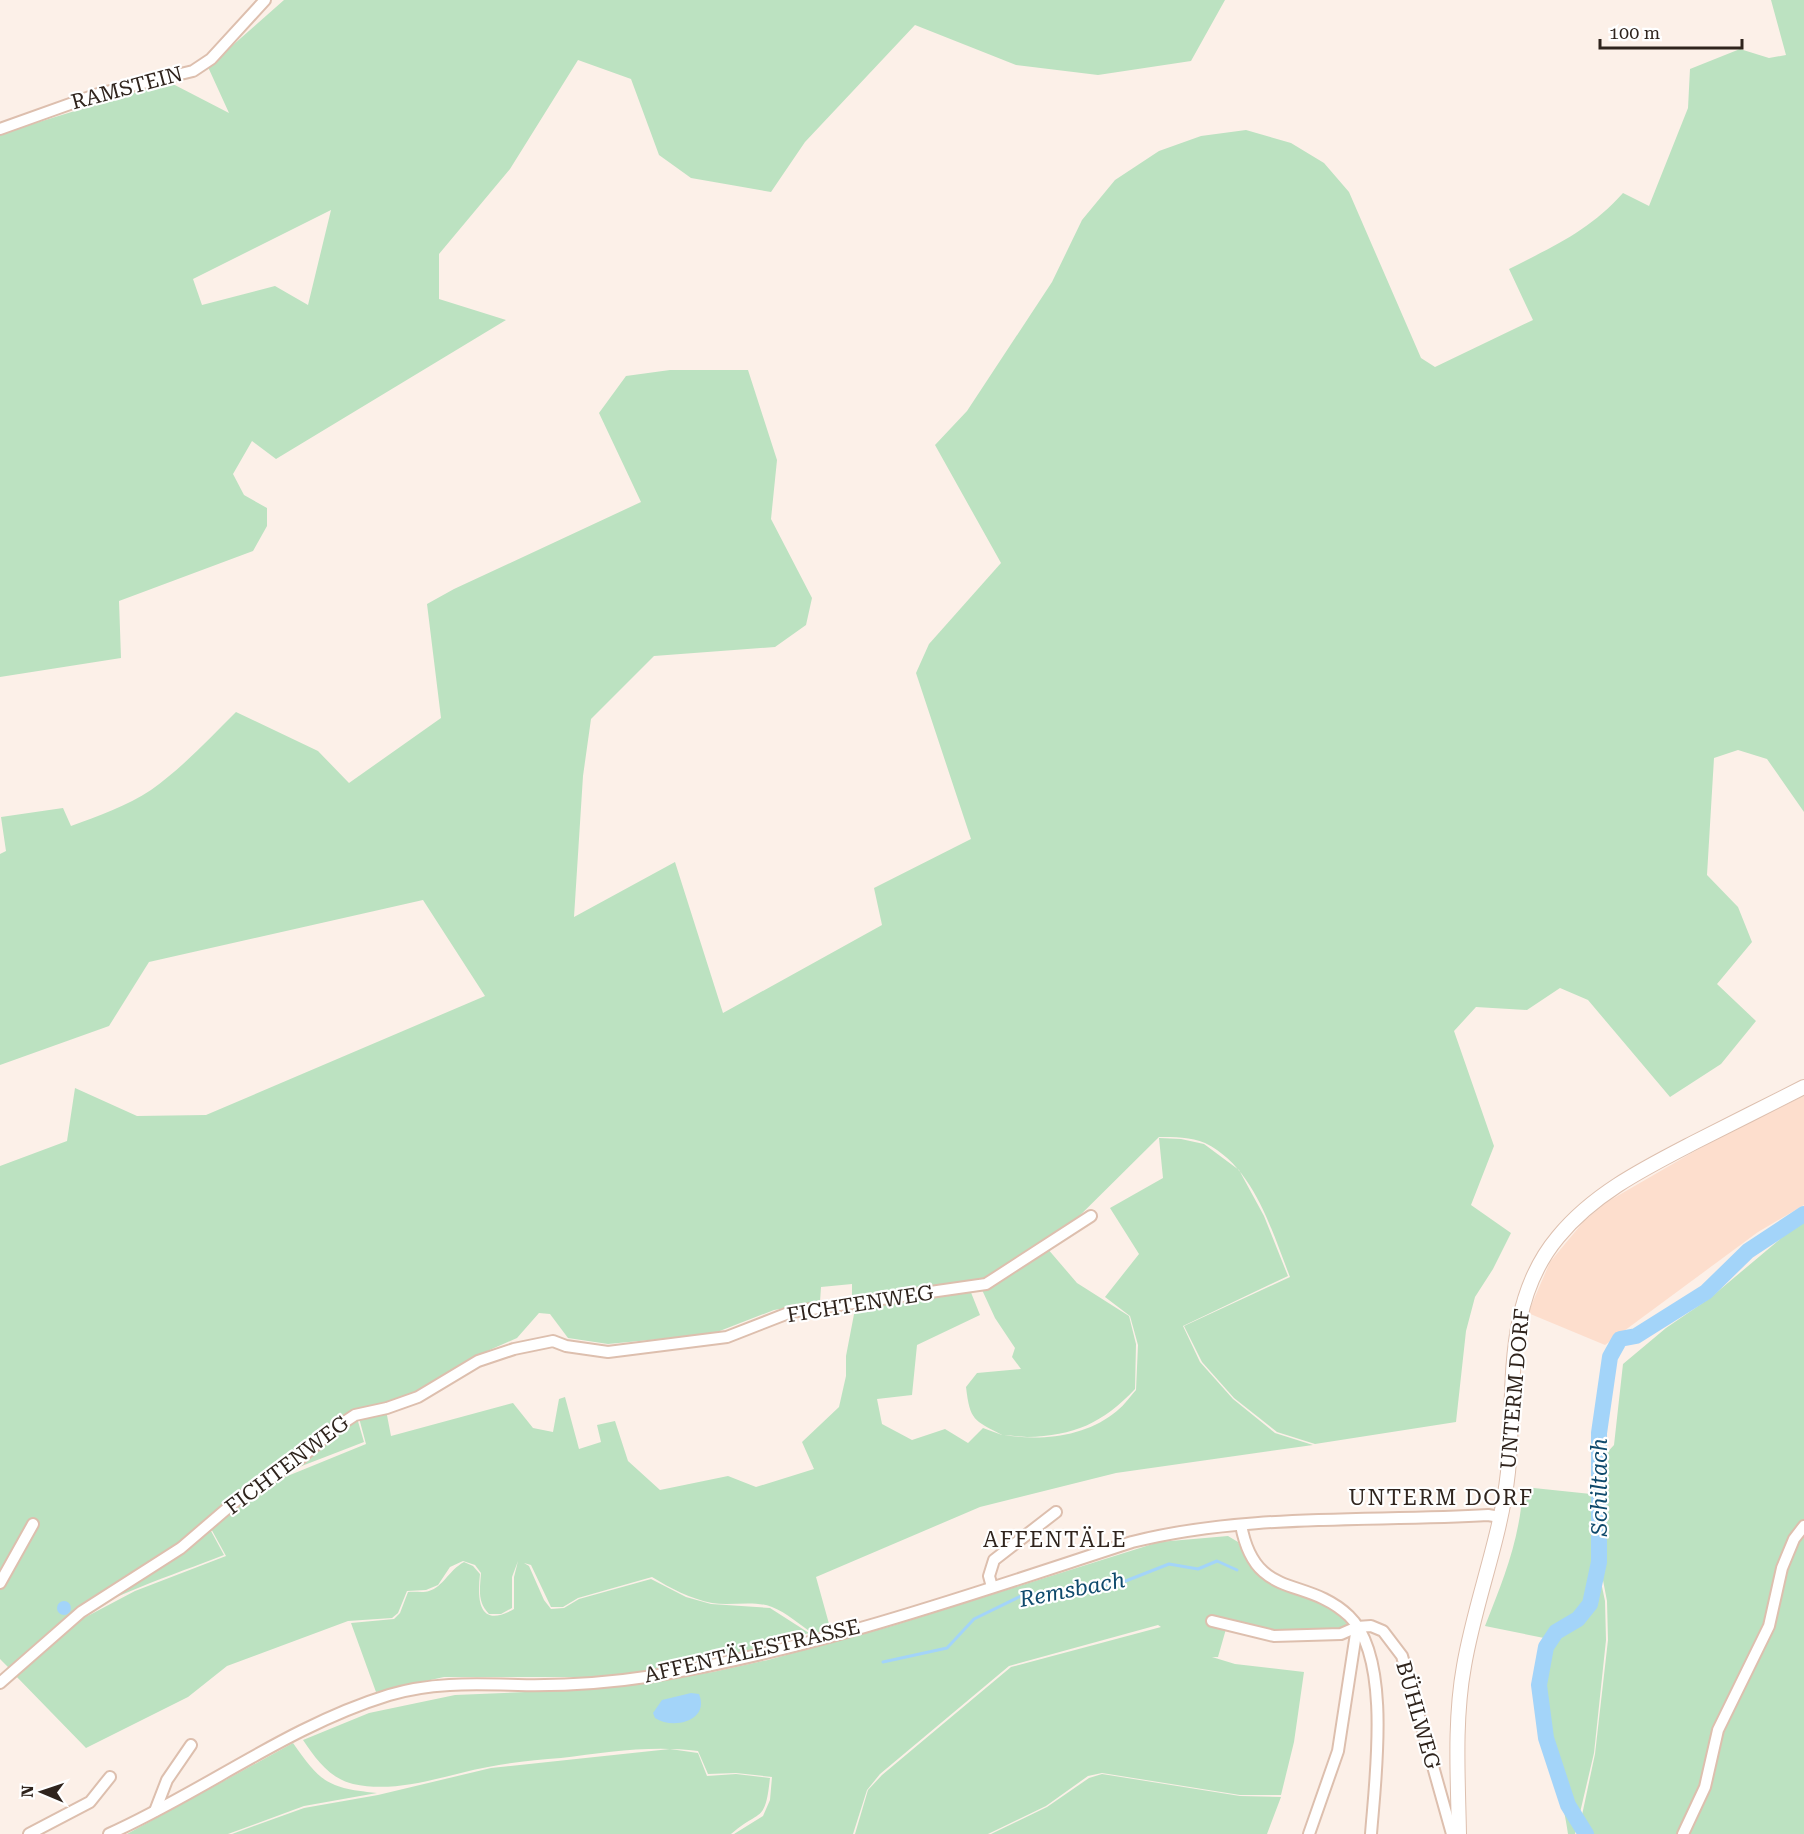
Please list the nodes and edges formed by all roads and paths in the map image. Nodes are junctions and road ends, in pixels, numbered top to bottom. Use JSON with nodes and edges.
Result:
{"nodes":[{"id":1,"x":265,"y":0,"type":"edge"},
{"id":2,"x":0,"y":129,"type":"edge"},
{"id":3,"x":1804,"y":1087,"type":"edge"},
{"id":4,"x":1091,"y":1216,"type":"dead end"},
{"id":5,"x":1056,"y":1512,"type":"dead end"},
{"id":6,"x":1500,"y":1517,"type":"junction"},
{"id":7,"x":33,"y":1524,"type":"dead end"},
{"id":8,"x":1241,"y":1525,"type":"junction"},
{"id":9,"x":1804,"y":1526,"type":"edge"},
{"id":10,"x":0,"y":1583,"type":"edge"},
{"id":11,"x":992,"y":1587,"type":"junction"},
{"id":12,"x":1212,"y":1621,"type":"dead end"},
{"id":13,"x":1357,"y":1627,"type":"junction"},
{"id":14,"x":0,"y":1683,"type":"edge"},
{"id":15,"x":191,"y":1745,"type":"dead end"},
{"id":16,"x":110,"y":1777,"type":"dead end"},
{"id":17,"x":155,"y":1811,"type":"junction"},
{"id":18,"x":28,"y":1834,"type":"edge"},
{"id":19,"x":109,"y":1834,"type":"edge"},
{"id":20,"x":1309,"y":1834,"type":"edge"},
{"id":21,"x":1371,"y":1834,"type":"edge"},
{"id":22,"x":1452,"y":1834,"type":"edge"},
{"id":23,"x":1459,"y":1834,"type":"edge"},
{"id":24,"x":1683,"y":1834,"type":"edge"}],
"edges":[{"from":1,"to":2,"type":"street","name":"RAMSTEIN"},
{"from":3,"to":6,"type":"main road","name":"UNTERM DORF"},
{"from":4,"to":14,"type":"street","name":"FICHTENWEG"},
{"from":5,"to":11,"type":"street"},
{"from":6,"to":8,"type":"street","name":"AFFENTÄLESTRASSE"},
{"from":6,"to":23,"type":"main road","name":"UNTERM DORF"},
{"from":7,"to":10,"type":"street"},
{"from":8,"to":11,"type":"street","name":"AFFENTÄLESTRASSE"},
{"from":8,"to":13,"type":"street"},
{"from":9,"to":24,"type":"street"},
{"from":11,"to":17,"type":"street","name":"AFFENTÄLESTRASSE"},
{"from":12,"to":13,"type":"street","name":"BÜHLWEG"},
{"from":13,"to":20,"type":"street"},
{"from":13,"to":21,"type":"street"},
{"from":13,"to":22,"type":"street","name":"BÜHLWEG"},
{"from":15,"to":17,"type":"street"},
{"from":16,"to":18,"type":"street"},
{"from":17,"to":19,"type":"street","name":"AFFENTÄLESTRASSE"}]}
